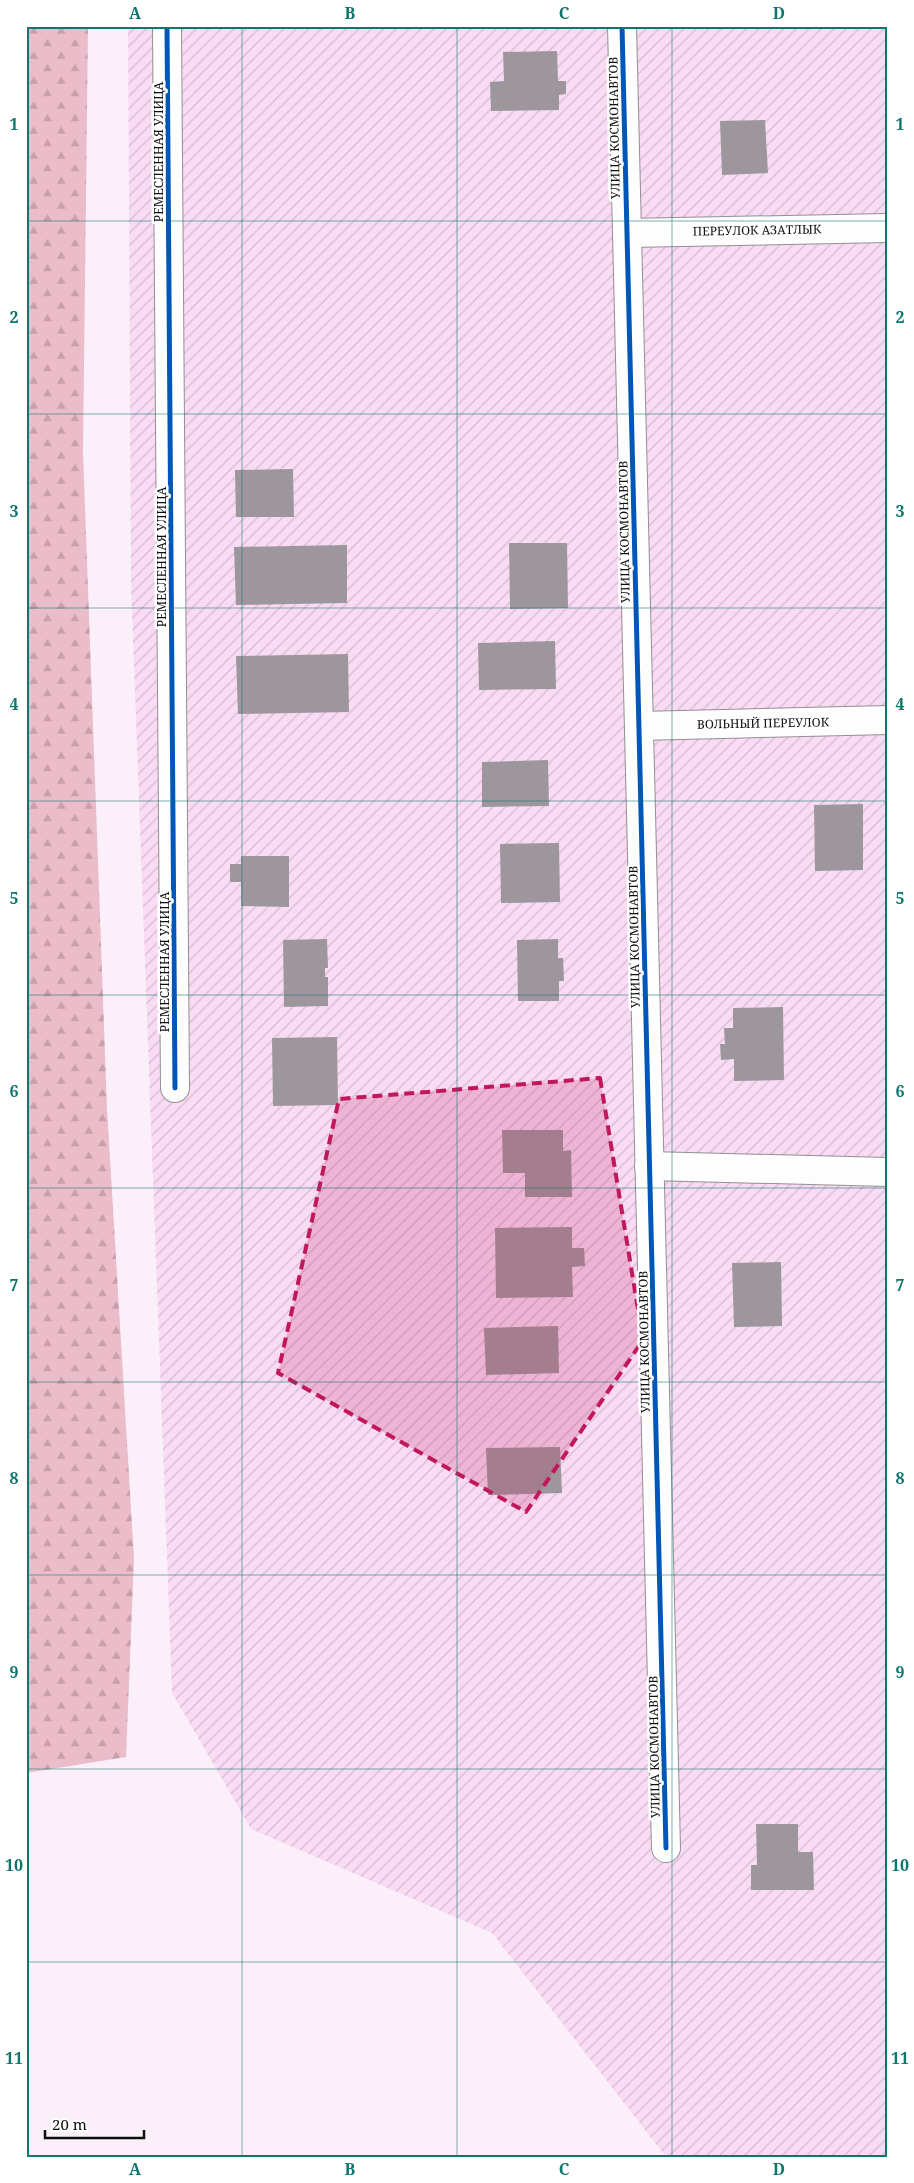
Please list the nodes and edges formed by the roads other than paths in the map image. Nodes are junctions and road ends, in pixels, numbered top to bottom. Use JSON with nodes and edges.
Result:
{"nodes":[{"id":1,"x":167,"y":26,"type":"edge"},
{"id":2,"x":622,"y":26,"type":"edge"},
{"id":3,"x":888,"y":228,"type":"edge"},
{"id":4,"x":627,"y":233,"type":"junction"},
{"id":5,"x":888,"y":720,"type":"edge"},
{"id":6,"x":639,"y":726,"type":"junction"},
{"id":7,"x":175,"y":1088,"type":"dead end"},
{"id":8,"x":649,"y":1166,"type":"junction"},
{"id":9,"x":888,"y":1172,"type":"edge"},
{"id":10,"x":666,"y":1848,"type":"dead end"}],
"edges":[{"from":1,"to":7,"type":"street","name":"РЕМЕСЛЕННАЯ УЛИЦА"},
{"from":2,"to":4,"type":"street","name":"УЛИЦА КОСМОНАВТОВ"},
{"from":3,"to":4,"type":"street","name":"ПЕРЕУЛОК АЗАТЛЫК"},
{"from":4,"to":6,"type":"street","name":"УЛИЦА КОСМОНАВТОВ"},
{"from":5,"to":6,"type":"street","name":"ВОЛЬНЫЙ ПЕРЕУЛОК"},
{"from":6,"to":8,"type":"street","name":"УЛИЦА КОСМОНАВТОВ"},
{"from":8,"to":9,"type":"street"},
{"from":8,"to":10,"type":"street","name":"УЛИЦА КОСМОНАВТОВ"}]}
